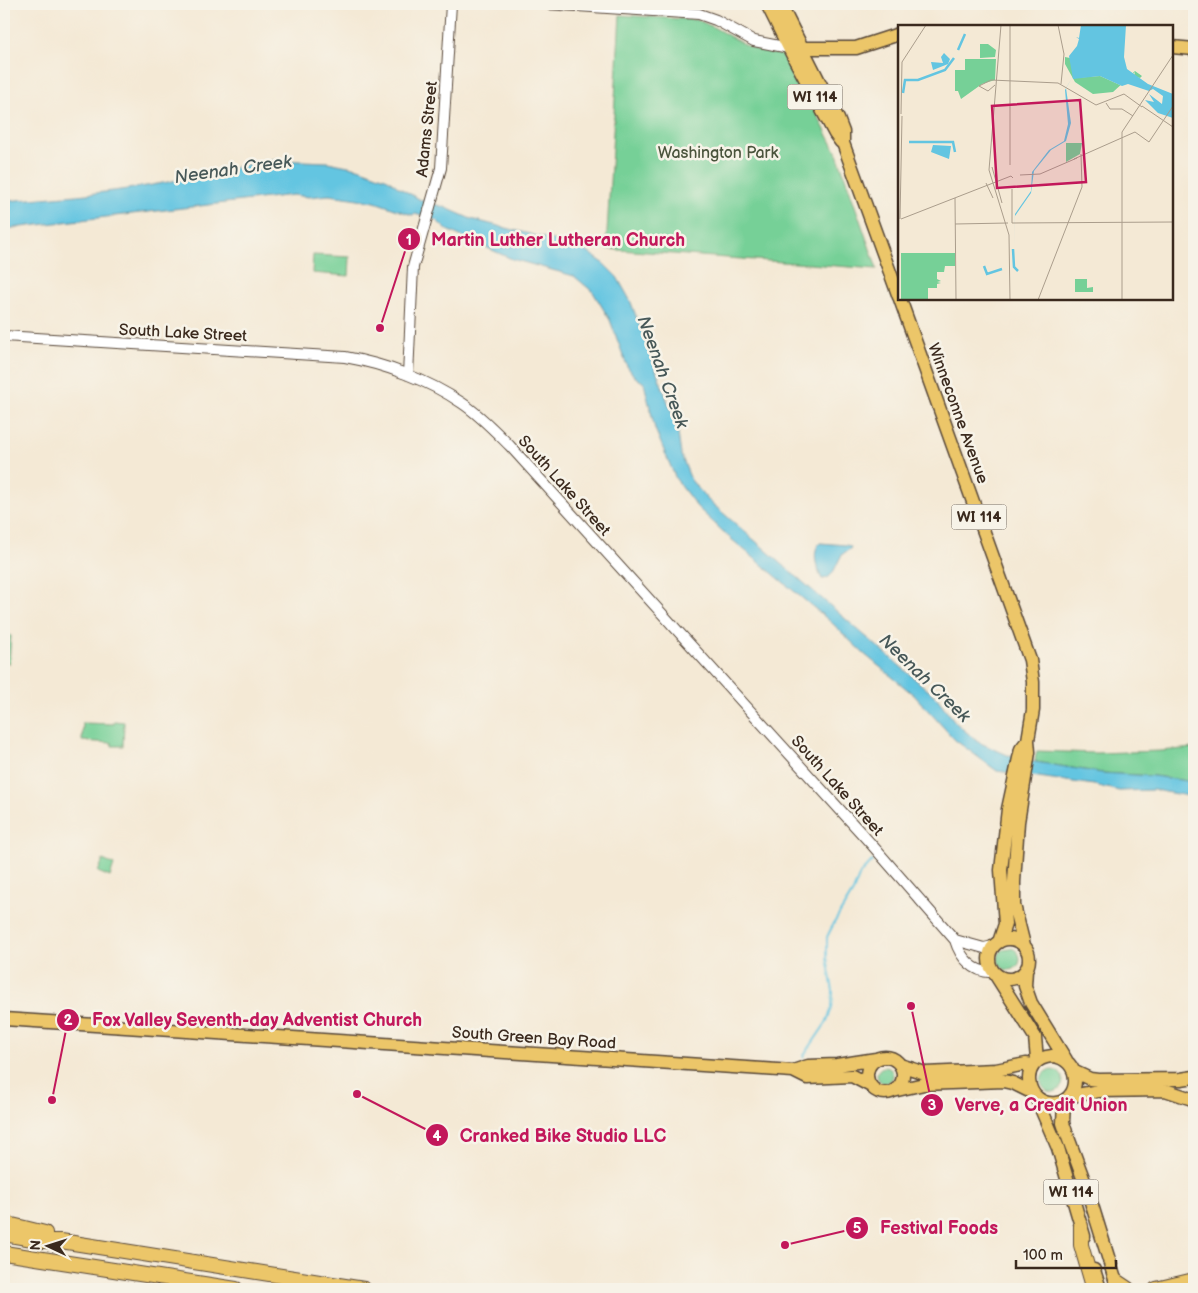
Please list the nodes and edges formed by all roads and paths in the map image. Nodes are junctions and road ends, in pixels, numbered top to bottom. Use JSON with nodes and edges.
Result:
{"nodes":[{"id":1,"x":451,"y":4,"type":"edge"},
{"id":2,"x":546,"y":4,"type":"edge"},
{"id":3,"x":767,"y":4,"type":"edge"},
{"id":4,"x":780,"y":4,"type":"edge"},
{"id":5,"x":898,"y":34,"type":"edge"},
{"id":6,"x":1173,"y":47,"type":"edge"},
{"id":7,"x":789,"y":48,"type":"junction"},
{"id":8,"x":802,"y":48,"type":"junction"},
{"id":9,"x":1194,"y":49,"type":"edge"},
{"id":10,"x":843,"y":144,"type":"junction"},
{"id":11,"x":898,"y":295,"type":"edge"},
{"id":12,"x":900,"y":300,"type":"edge"},
{"id":13,"x":4,"y":336,"type":"edge"},
{"id":14,"x":408,"y":375,"type":"junction"},
{"id":15,"x":1020,"y":774,"type":"junction"},
{"id":16,"x":955,"y":940,"type":"junction"},
{"id":17,"x":992,"y":945,"type":"junction"},
{"id":18,"x":1024,"y":945,"type":"junction"},
{"id":19,"x":962,"y":954,"type":"junction"},
{"id":20,"x":1026,"y":970,"type":"junction"},
{"id":21,"x":994,"y":973,"type":"junction"},
{"id":22,"x":4,"y":1018,"type":"edge"},
{"id":23,"x":876,"y":1059,"type":"junction"},
{"id":24,"x":1066,"y":1060,"type":"junction"},
{"id":25,"x":1035,"y":1062,"type":"junction"},
{"id":26,"x":900,"y":1065,"type":"junction"},
{"id":27,"x":793,"y":1072,"type":"junction"},
{"id":28,"x":1075,"y":1072,"type":"junction"},
{"id":29,"x":1194,"y":1078,"type":"edge"},
{"id":30,"x":871,"y":1086,"type":"junction"},
{"id":31,"x":894,"y":1091,"type":"junction"},
{"id":32,"x":1034,"y":1095,"type":"junction"},
{"id":33,"x":1067,"y":1098,"type":"junction"},
{"id":34,"x":1193,"y":1101,"type":"edge"},
{"id":35,"x":4,"y":1222,"type":"edge"},
{"id":36,"x":1081,"y":1226,"type":"junction"},
{"id":37,"x":4,"y":1234,"type":"edge"},
{"id":38,"x":61,"y":1241,"type":"junction"},
{"id":39,"x":4,"y":1253,"type":"edge"},
{"id":40,"x":1194,"y":1280,"type":"edge"},
{"id":41,"x":1117,"y":1285,"type":"edge"},
{"id":42,"x":1194,"y":1287,"type":"edge"},
{"id":43,"x":236,"y":1289,"type":"edge"},
{"id":44,"x":364,"y":1289,"type":"edge"},
{"id":45,"x":1092,"y":1289,"type":"edge"},
{"id":46,"x":1100,"y":1289,"type":"edge"},
{"id":47,"x":1128,"y":1289,"type":"edge"},
{"id":48,"x":1156,"y":1289,"type":"edge"},
{"id":49,"x":1185,"y":1289,"type":"edge"}],
"edges":[{"from":1,"to":14,"type":"street","name":"Adams Street"},
{"from":2,"to":7,"type":"street"},
{"from":3,"to":7,"type":"main road","name":"Winneconne Avenue","number":"WI 114"},
{"from":4,"to":8,"type":"main road","name":"Winneconne Avenue","number":"WI 114"},
{"from":5,"to":8,"type":"main road"},
{"from":6,"to":9,"type":"main road"},
{"from":7,"to":8,"type":"main road"},
{"from":7,"to":10,"type":"main road","name":"Winneconne Avenue","number":"WI 114"},
{"from":8,"to":10,"type":"main road","name":"Winneconne Avenue","number":"WI 114"},
{"from":10,"to":11,"type":"main road","name":"Winneconne Avenue","number":"WI 114"},
{"from":12,"to":15,"type":"main road","name":"Winneconne Avenue","number":"WI 114"},
{"from":13,"to":14,"type":"street","name":"South Lake Street"},
{"from":14,"to":16,"type":"street","name":"South Lake Street"},
{"from":15,"to":17,"type":"main road","name":"Winneconne Avenue","number":"WI 114"},
{"from":15,"to":18,"type":"main road","name":"Winneconne Avenue","number":"WI 114"},
{"from":16,"to":17,"type":"street"},
{"from":16,"to":19,"type":"street","name":"South Lake Street"},
{"from":17,"to":18,"type":"main road"},
{"from":17,"to":19,"type":"street"},
{"from":17,"to":21,"type":"main road"},
{"from":18,"to":20,"type":"main road"},
{"from":19,"to":21,"type":"street","name":"South Lake Street"},
{"from":20,"to":21,"type":"main road"},
{"from":20,"to":24,"type":"main road"},
{"from":21,"to":25,"type":"main road"},
{"from":22,"to":27,"type":"main road","name":"South Green Bay Road"},
{"from":23,"to":26,"type":"main road"},
{"from":23,"to":27,"type":"main road","name":"South Green Bay Road"},
{"from":23,"to":30,"type":"main road"},
{"from":24,"to":25,"type":"main road"},
{"from":24,"to":28,"type":"main road"},
{"from":25,"to":26,"type":"main road"},
{"from":25,"to":32,"type":"main road"},
{"from":26,"to":31,"type":"main road"},
{"from":27,"to":30,"type":"main road","name":"South Green Bay Road"},
{"from":28,"to":29,"type":"main road"},
{"from":28,"to":33,"type":"main road"},
{"from":29,"to":34,"type":"main road"},
{"from":30,"to":31,"type":"main road"},
{"from":31,"to":32,"type":"main road"},
{"from":32,"to":33,"type":"main road"},
{"from":32,"to":36,"type":"main road","number":"WI 114"},
{"from":33,"to":34,"type":"main road"},
{"from":33,"to":41,"type":"main road","number":"WI 114"},
{"from":35,"to":38,"type":"highway"},
{"from":36,"to":45,"type":"highway"},
{"from":36,"to":46,"type":"main road","number":"WI 114"},
{"from":37,"to":38,"type":"highway"},
{"from":38,"to":44,"type":"highway"},
{"from":39,"to":43,"type":"highway"},
{"from":40,"to":48,"type":"highway"},
{"from":41,"to":47,"type":"highway"},
{"from":42,"to":49,"type":"highway"}]}
